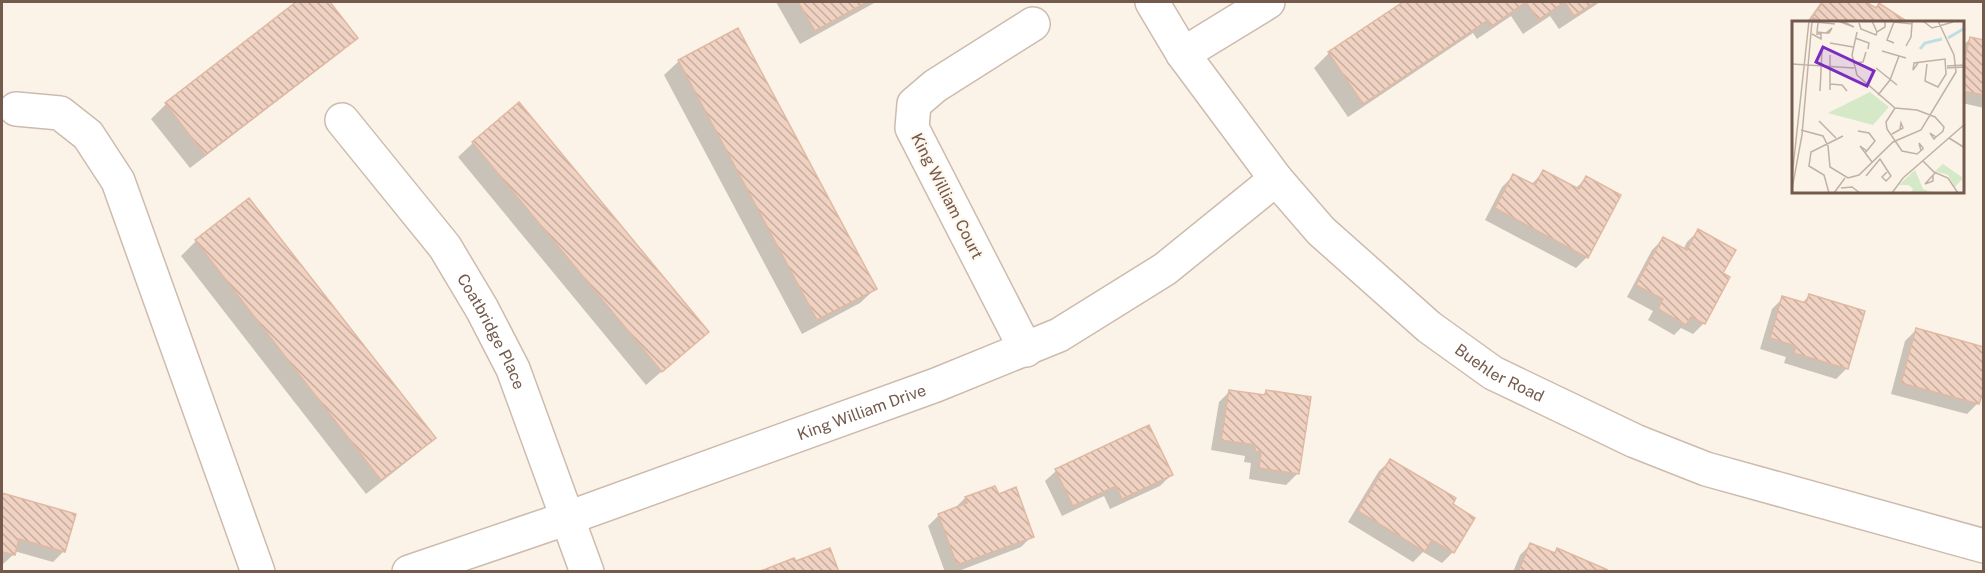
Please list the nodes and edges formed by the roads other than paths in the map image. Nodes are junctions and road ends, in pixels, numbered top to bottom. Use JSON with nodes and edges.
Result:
{"nodes":[{"id":1,"x":1152,"y":2,"type":"edge"},
{"id":2,"x":1268,"y":2,"type":"edge"},
{"id":3,"x":1034,"y":24,"type":"dead end"},
{"id":4,"x":1183,"y":54,"type":"junction"},
{"id":5,"x":16,"y":109,"type":"dead end"},
{"id":6,"x":342,"y":120,"type":"dead end"},
{"id":7,"x":1276,"y":179,"type":"junction"},
{"id":8,"x":1026,"y":350,"type":"junction"},
{"id":9,"x":567,"y":518,"type":"junction"},
{"id":10,"x":1983,"y":546,"type":"edge"},
{"id":11,"x":258,"y":572,"type":"edge"},
{"id":12,"x":409,"y":572,"type":"edge"},
{"id":13,"x":587,"y":572,"type":"edge"}],
"edges":[{"from":1,"to":4,"type":"street","name":"Buehler Road"},
{"from":2,"to":4,"type":"street"},
{"from":3,"to":8,"type":"street","name":"King William Court"},
{"from":4,"to":7,"type":"street","name":"Buehler Road"},
{"from":5,"to":11,"type":"street"},
{"from":6,"to":9,"type":"street","name":"Coatbridge Place"},
{"from":7,"to":8,"type":"street","name":"King William Drive"},
{"from":7,"to":10,"type":"street","name":"Buehler Road"},
{"from":8,"to":9,"type":"street","name":"King William Drive"},
{"from":9,"to":12,"type":"street","name":"King William Drive"},
{"from":9,"to":13,"type":"street","name":"Coatbridge Place"}]}
